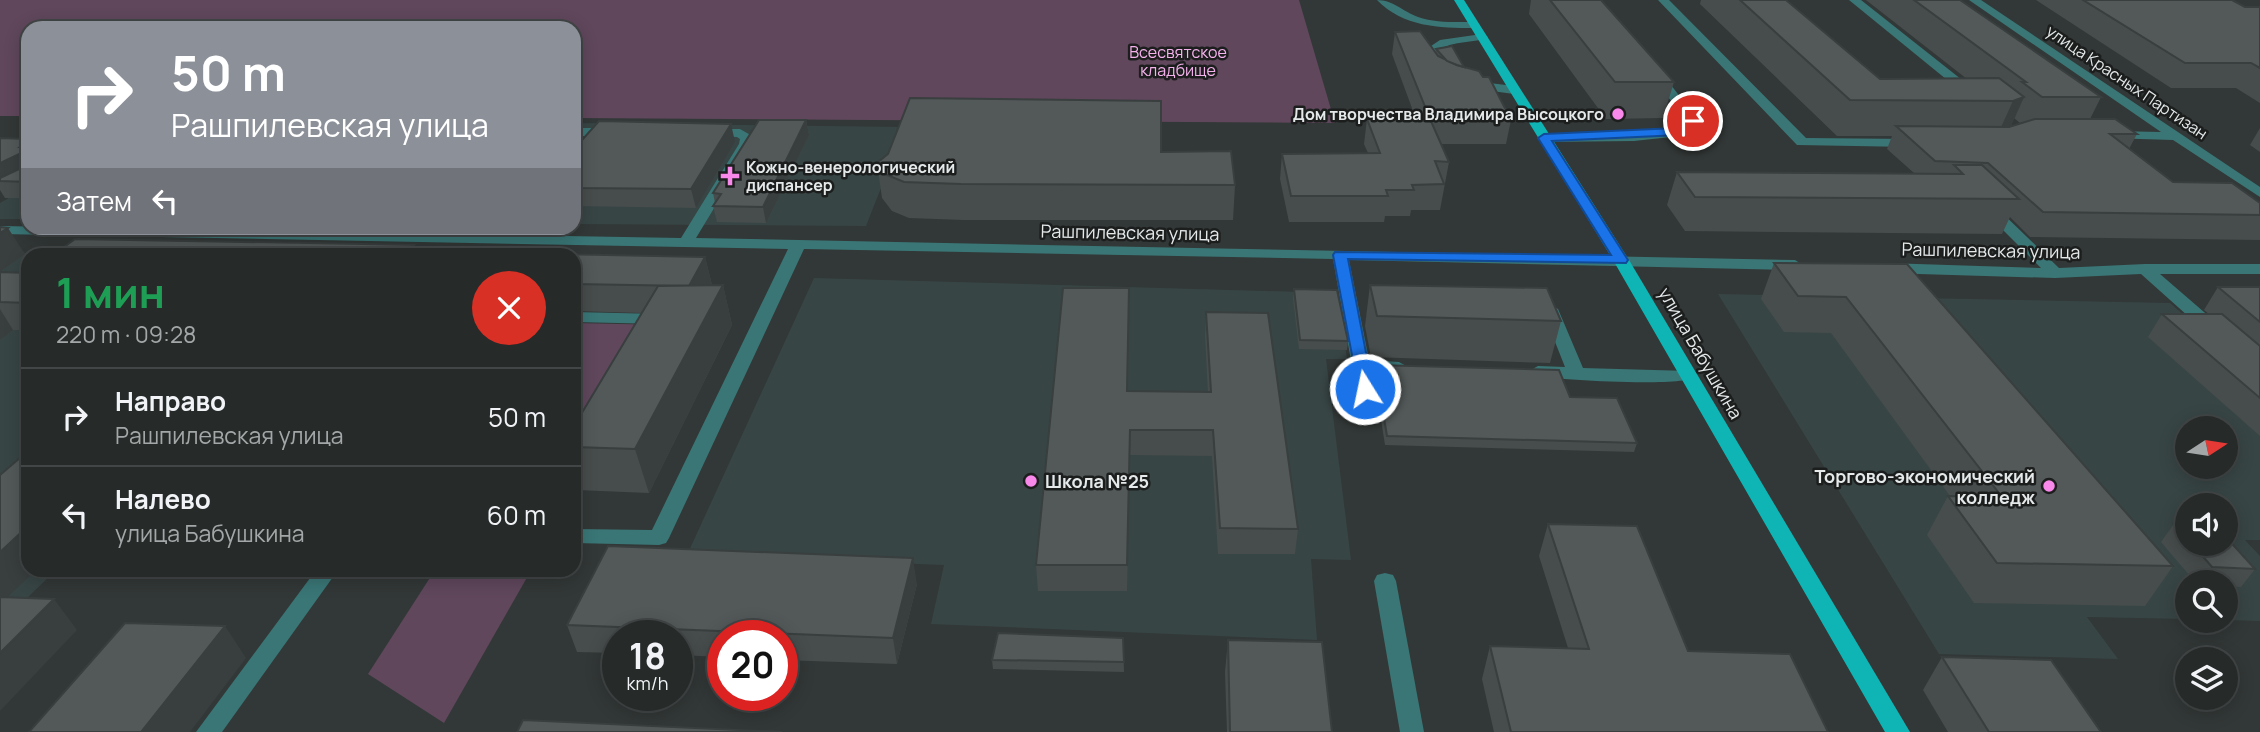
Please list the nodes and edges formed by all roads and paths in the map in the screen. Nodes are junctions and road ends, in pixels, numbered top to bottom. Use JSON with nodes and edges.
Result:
{"nodes":[{"id":1,"x":1382,"y":0,"type":"edge"},
{"id":2,"x":1459,"y":0,"type":"edge"},
{"id":3,"x":1663,"y":0,"type":"edge"},
{"id":4,"x":1854,"y":0,"type":"edge"},
{"id":5,"x":1974,"y":0,"type":"edge"},
{"id":6,"x":1474,"y":25,"type":"junction"},
{"id":7,"x":1482,"y":37,"type":"junction"},
{"id":8,"x":1644,"y":61,"type":"edge"},
{"id":9,"x":1435,"y":71,"type":"edge"},
{"id":10,"x":1463,"y":83,"type":"edge"},
{"id":11,"x":1514,"y":90,"type":"junction"},
{"id":12,"x":1981,"y":101,"type":"edge"},
{"id":13,"x":581,"y":132,"type":"edge"},
{"id":14,"x":629,"y":132,"type":"edge"},
{"id":15,"x":699,"y":133,"type":"edge"},
{"id":16,"x":2093,"y":135,"type":"edge"},
{"id":17,"x":2175,"y":136,"type":"junction"},
{"id":18,"x":1544,"y":138,"type":"junction"},
{"id":19,"x":1920,"y":143,"type":"edge"},
{"id":20,"x":2260,"y":193,"type":"edge"},
{"id":21,"x":1980,"y":200,"type":"edge"},
{"id":22,"x":0,"y":230,"type":"edge"},
{"id":23,"x":21,"y":230,"type":"edge"},
{"id":24,"x":262,"y":235,"type":"edge"},
{"id":25,"x":315,"y":236,"type":"junction"},
{"id":26,"x":686,"y":243,"type":"junction"},
{"id":27,"x":798,"y":245,"type":"junction"},
{"id":28,"x":302,"y":248,"type":"edge"},
{"id":29,"x":1340,"y":255,"type":"junction"},
{"id":30,"x":1621,"y":260,"type":"junction"},
{"id":31,"x":1805,"y":266,"type":"edge"},
{"id":32,"x":1874,"y":268,"type":"edge"},
{"id":33,"x":2146,"y":269,"type":"junction"},
{"id":34,"x":2260,"y":269,"type":"edge"},
{"id":35,"x":2054,"y":273,"type":"junction"},
{"id":36,"x":1533,"y":302,"type":"edge"},
{"id":37,"x":581,"y":317,"type":"edge"},
{"id":38,"x":677,"y":319,"type":"edge"},
{"id":39,"x":2221,"y":336,"type":"edge"},
{"id":40,"x":1361,"y":365,"type":"junction"},
{"id":41,"x":1415,"y":367,"type":"edge"},
{"id":42,"x":1522,"y":370,"type":"edge"},
{"id":43,"x":1576,"y":372,"type":"junction"},
{"id":44,"x":1689,"y":376,"type":"junction"},
{"id":45,"x":1352,"y":388,"type":"dead end"},
{"id":46,"x":581,"y":536,"type":"edge"},
{"id":47,"x":323,"y":577,"type":"edge"},
{"id":48,"x":1385,"y":582,"type":"dead end"},
{"id":49,"x":208,"y":732,"type":"edge"},
{"id":50,"x":1412,"y":732,"type":"edge"},
{"id":51,"x":1898,"y":732,"type":"edge"}],
"edges":[{"from":1,"to":6,"type":"street"},
{"from":2,"to":6,"type":"main road","name":"улица Бабушкина"},
{"from":3,"to":19,"type":"street"},
{"from":4,"to":12,"type":"street"},
{"from":5,"to":17,"type":"street","name":"улица Красных Партизан"},
{"from":6,"to":7,"type":"main road","name":"улица Бабушкина"},
{"from":7,"to":9,"type":"street"},
{"from":7,"to":11,"type":"main road","name":"улица Бабушкина"},
{"from":8,"to":18,"type":"street"},
{"from":10,"to":11,"type":"street"},
{"from":11,"to":18,"type":"main road","name":"улица Бабушкина"},
{"from":13,"to":14,"type":"street"},
{"from":15,"to":26,"type":"street"},
{"from":16,"to":17,"type":"street"},
{"from":17,"to":20,"type":"street","name":"улица Красных Партизан"},
{"from":18,"to":30,"type":"main road","name":"улица Бабушкина"},
{"from":21,"to":35,"type":"street"},
{"from":22,"to":23,"type":"street","name":"Рашпилевская улица"},
{"from":24,"to":25,"type":"street","name":"Рашпилевская улица"},
{"from":25,"to":26,"type":"street","name":"Рашпилевская улица"},
{"from":25,"to":28,"type":"street"},
{"from":26,"to":27,"type":"street","name":"Рашпилевская улица"},
{"from":27,"to":29,"type":"street","name":"Рашпилевская улица"},
{"from":27,"to":46,"type":"street"},
{"from":29,"to":30,"type":"street","name":"Рашпилевская улица"},
{"from":29,"to":40,"type":"street"},
{"from":30,"to":31,"type":"street","name":"Рашпилевская улица"},
{"from":30,"to":44,"type":"main road","name":"улица Бабушкина"},
{"from":32,"to":35,"type":"street","name":"Рашпилевская улица"},
{"from":33,"to":34,"type":"street","name":"Рашпилевская улица"},
{"from":33,"to":35,"type":"street","name":"Рашпилевская улица"},
{"from":33,"to":39,"type":"street"},
{"from":36,"to":43,"type":"street"},
{"from":37,"to":38,"type":"street"},
{"from":40,"to":41,"type":"street"},
{"from":40,"to":45,"type":"street"},
{"from":42,"to":43,"type":"street"},
{"from":43,"to":44,"type":"street"},
{"from":44,"to":51,"type":"main road","name":"улица Бабушкина"},
{"from":47,"to":49,"type":"street"},
{"from":48,"to":50,"type":"street"}]}
